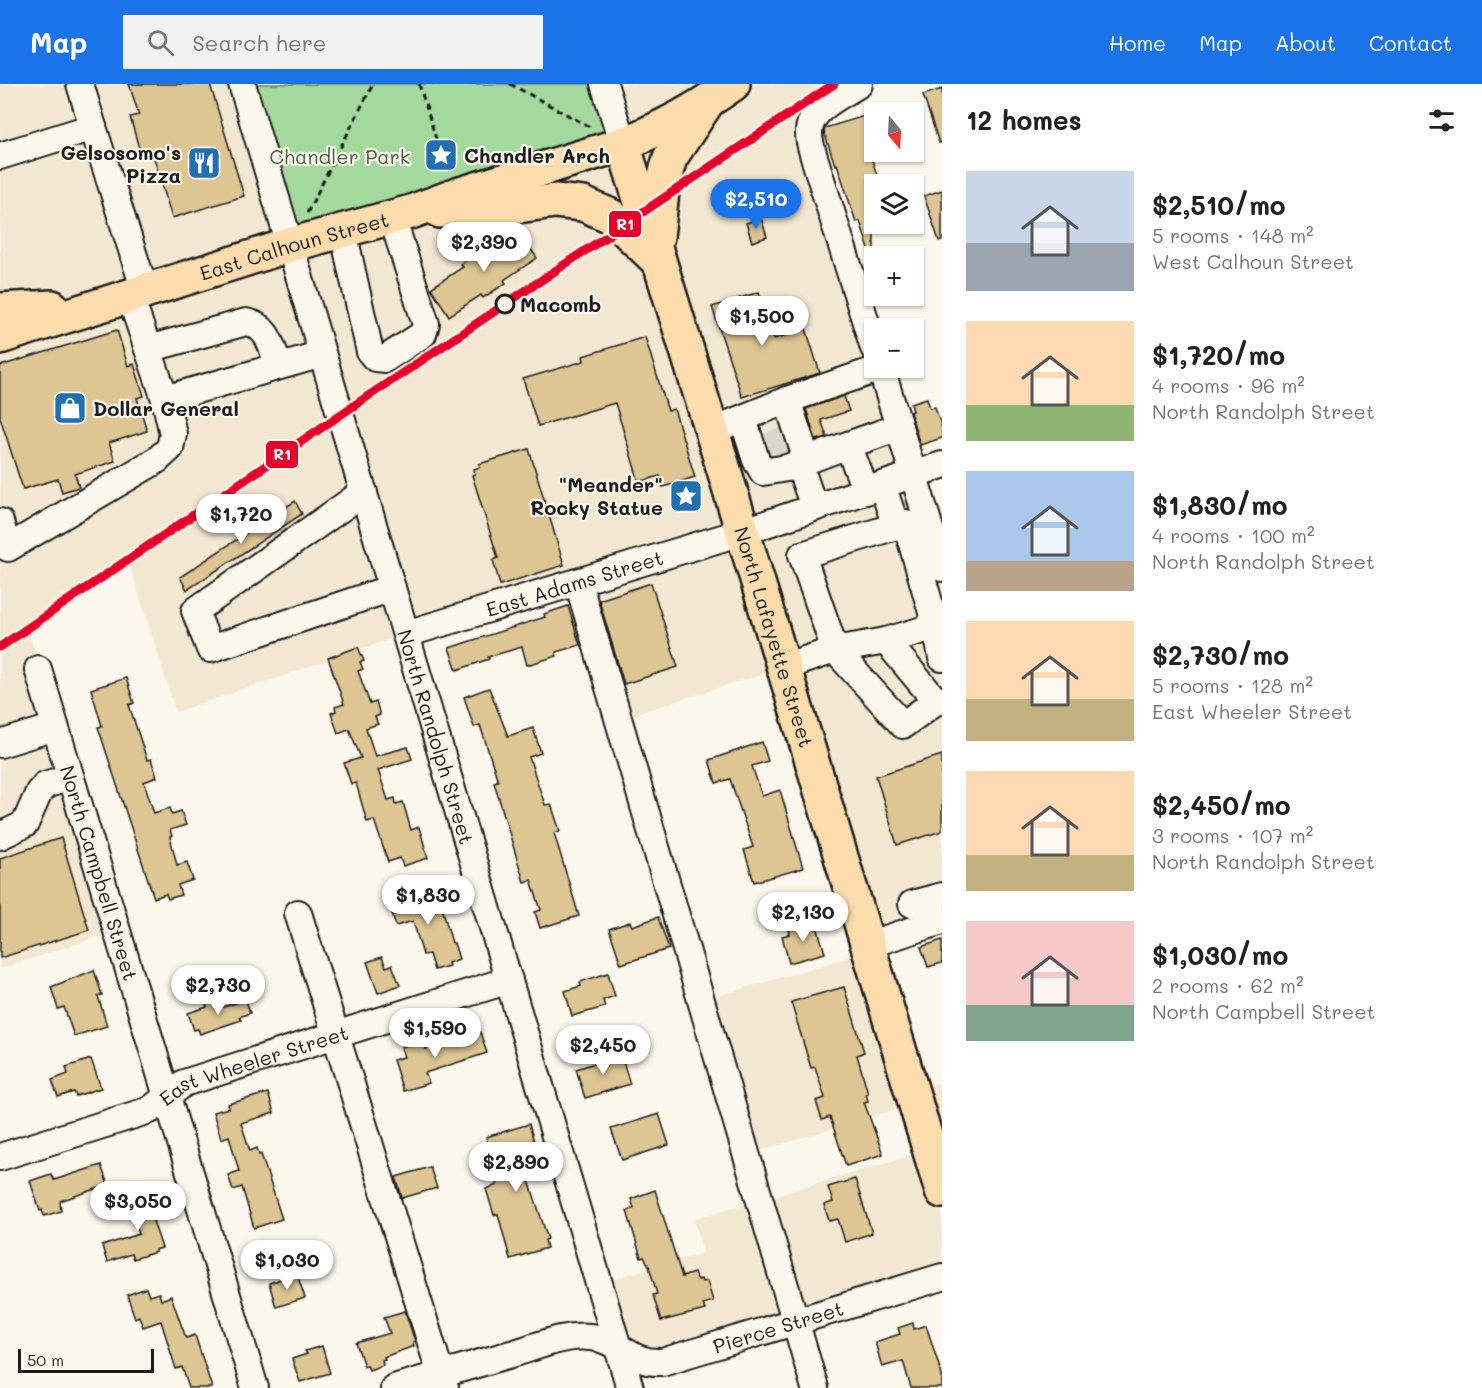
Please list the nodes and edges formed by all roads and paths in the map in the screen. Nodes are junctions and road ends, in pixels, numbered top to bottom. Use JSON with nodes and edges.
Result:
{"nodes":[{"id":1,"x":80,"y":84,"type":"edge"},
{"id":2,"x":242,"y":84,"type":"edge"},
{"id":3,"x":373,"y":84,"type":"edge"},
{"id":4,"x":419,"y":84,"type":"edge"},
{"id":5,"x":510,"y":84,"type":"edge"},
{"id":6,"x":604,"y":84,"type":"edge"},
{"id":7,"x":859,"y":84,"type":"edge"},
{"id":8,"x":720,"y":93,"type":"edge"},
{"id":9,"x":93,"y":128,"type":"junction"},
{"id":10,"x":623,"y":144,"type":"junction"},
{"id":11,"x":0,"y":156,"type":"edge"},
{"id":12,"x":454,"y":196,"type":"junction"},
{"id":13,"x":401,"y":215,"type":"junction"},
{"id":14,"x":343,"y":231,"type":"junction"},
{"id":15,"x":290,"y":245,"type":"junction"},
{"id":16,"x":658,"y":257,"type":"junction"},
{"id":17,"x":133,"y":295,"type":"junction"},
{"id":18,"x":0,"y":310,"type":"edge"},
{"id":19,"x":865,"y":318,"type":"edge"},
{"id":20,"x":0,"y":337,"type":"edge"},
{"id":21,"x":148,"y":350,"type":"junction"},
{"id":22,"x":322,"y":354,"type":"junction"},
{"id":23,"x":279,"y":366,"type":"junction"},
{"id":24,"x":864,"y":375,"type":"edge"},
{"id":25,"x":884,"y":378,"type":"edge"},
{"id":26,"x":165,"y":399,"type":"junction"},
{"id":27,"x":776,"y":412,"type":"junction"},
{"id":28,"x":742,"y":419,"type":"junction"},
{"id":29,"x":899,"y":427,"type":"junction"},
{"id":30,"x":711,"y":430,"type":"junction"},
{"id":31,"x":848,"y":445,"type":"junction"},
{"id":32,"x":756,"y":460,"type":"junction"},
{"id":33,"x":794,"y":461,"type":"junction"},
{"id":34,"x":942,"y":465,"type":"edge"},
{"id":35,"x":724,"y":470,"type":"junction"},
{"id":36,"x":914,"y":475,"type":"junction"},
{"id":37,"x":874,"y":488,"type":"junction"},
{"id":38,"x":364,"y":492,"type":"junction"},
{"id":39,"x":814,"y":507,"type":"junction"},
{"id":40,"x":0,"y":522,"type":"edge"},
{"id":41,"x":896,"y":526,"type":"junction"},
{"id":42,"x":742,"y":532,"type":"junction"},
{"id":43,"x":942,"y":568,"type":"edge"},
{"id":44,"x":578,"y":582,"type":"junction"},
{"id":45,"x":392,"y":588,"type":"junction"},
{"id":46,"x":939,"y":625,"type":"edge"},
{"id":47,"x":406,"y":634,"type":"junction"},
{"id":48,"x":886,"y":640,"type":"junction"},
{"id":49,"x":836,"y":650,"type":"junction"},
{"id":50,"x":942,"y":658,"type":"edge"},
{"id":51,"x":783,"y":667,"type":"junction"},
{"id":52,"x":38,"y":669,"type":"dead end"},
{"id":53,"x":939,"y":700,"type":"edge"},
{"id":54,"x":55,"y":727,"type":"junction"},
{"id":55,"x":0,"y":744,"type":"edge"},
{"id":56,"x":70,"y":777,"type":"junction"},
{"id":57,"x":0,"y":836,"type":"edge"},
{"id":58,"x":942,"y":897,"type":"edge"},
{"id":59,"x":912,"y":904,"type":"dead end"},
{"id":60,"x":298,"y":913,"type":"dead end"},
{"id":61,"x":942,"y":921,"type":"edge"},
{"id":62,"x":867,"y":945,"type":"junction"},
{"id":63,"x":509,"y":980,"type":"junction"},
{"id":64,"x":336,"y":1035,"type":"junction"},
{"id":65,"x":167,"y":1096,"type":"junction"},
{"id":66,"x":0,"y":1157,"type":"edge"},
{"id":67,"x":942,"y":1191,"type":"edge"},
{"id":68,"x":942,"y":1276,"type":"edge"},
{"id":69,"x":795,"y":1322,"type":"junction"},
{"id":70,"x":618,"y":1346,"type":"junction"},
{"id":71,"x":443,"y":1381,"type":"edge"},
{"id":72,"x":255,"y":1388,"type":"edge"},
{"id":73,"x":394,"y":1388,"type":"edge"},
{"id":74,"x":630,"y":1388,"type":"edge"},
{"id":75,"x":815,"y":1388,"type":"edge"}],
"edges":[{"from":1,"to":9,"type":"street"},
{"from":2,"to":15,"type":"street","name":"North Randolph Street"},
{"from":3,"to":15,"type":"path"},
{"from":4,"to":12,"type":"path"},
{"from":5,"to":10,"type":"path"},
{"from":6,"to":10,"type":"street","name":"North Lafayette Street"},
{"from":7,"to":19,"type":"street"},
{"from":8,"to":10,"type":"main road","name":"East Calhoun Street"},
{"from":8,"to":16,"type":"main road"},
{"from":9,"to":11,"type":"street"},
{"from":9,"to":17,"type":"street"},
{"from":10,"to":12,"type":"main road","name":"East Calhoun Street"},
{"from":10,"to":16,"type":"main road","name":"North Lafayette Street"},
{"from":12,"to":13,"type":"main road","name":"East Calhoun Street"},
{"from":13,"to":14,"type":"main road","name":"East Calhoun Street"},
{"from":13,"to":14,"type":"street"},
{"from":13,"to":16,"type":"main road"},
{"from":14,"to":15,"type":"main road","name":"East Calhoun Street"},
{"from":15,"to":17,"type":"main road","name":"East Calhoun Street"},
{"from":15,"to":22,"type":"street","name":"North Randolph Street"},
{"from":16,"to":30,"type":"main road","name":"North Lafayette Street"},
{"from":17,"to":18,"type":"main road"},
{"from":17,"to":20,"type":"main road","name":"East Calhoun Street"},
{"from":17,"to":21,"type":"street"},
{"from":21,"to":23,"type":"street"},
{"from":21,"to":26,"type":"street"},
{"from":22,"to":23,"type":"street"},
{"from":22,"to":38,"type":"street","name":"North Randolph Street"},
{"from":23,"to":26,"type":"street"},
{"from":24,"to":27,"type":"street"},
{"from":25,"to":29,"type":"street"},
{"from":26,"to":40,"type":"street"},
{"from":27,"to":28,"type":"street"},
{"from":27,"to":33,"type":"street"},
{"from":28,"to":30,"type":"street"},
{"from":28,"to":32,"type":"street"},
{"from":29,"to":31,"type":"street"},
{"from":29,"to":36,"type":"street"},
{"from":30,"to":35,"type":"main road","name":"North Lafayette Street"},
{"from":31,"to":33,"type":"street"},
{"from":31,"to":37,"type":"street"},
{"from":32,"to":33,"type":"street"},
{"from":32,"to":35,"type":"street"},
{"from":33,"to":39,"type":"street"},
{"from":34,"to":36,"type":"street","name":"East Adams Street"},
{"from":35,"to":42,"type":"main road","name":"North Lafayette Street"},
{"from":36,"to":37,"type":"street","name":"East Adams Street"},
{"from":36,"to":43,"type":"street"},
{"from":37,"to":39,"type":"street","name":"East Adams Street"},
{"from":37,"to":41,"type":"street"},
{"from":38,"to":45,"type":"street","name":"North Randolph Street"},
{"from":38,"to":45,"type":"street"},
{"from":39,"to":42,"type":"street","name":"East Adams Street"},
{"from":41,"to":46,"type":"street"},
{"from":41,"to":49,"type":"street"},
{"from":42,"to":44,"type":"street","name":"East Adams Street"},
{"from":42,"to":51,"type":"main road","name":"North Lafayette Street"},
{"from":44,"to":47,"type":"street","name":"East Adams Street"},
{"from":44,"to":69,"type":"street"},
{"from":45,"to":47,"type":"street","name":"North Randolph Street"},
{"from":46,"to":48,"type":"street"},
{"from":46,"to":50,"type":"street"},
{"from":47,"to":63,"type":"street","name":"North Randolph Street"},
{"from":48,"to":49,"type":"street"},
{"from":48,"to":53,"type":"street"},
{"from":49,"to":51,"type":"street"},
{"from":49,"to":53,"type":"street"},
{"from":51,"to":62,"type":"main road","name":"North Lafayette Street"},
{"from":52,"to":54,"type":"street","name":"North Campbell Street"},
{"from":54,"to":55,"type":"street"},
{"from":54,"to":56,"type":"street","name":"North Campbell Street"},
{"from":56,"to":57,"type":"street"},
{"from":56,"to":65,"type":"street","name":"North Campbell Street"},
{"from":58,"to":59,"type":"street"},
{"from":60,"to":64,"type":"street"},
{"from":61,"to":62,"type":"street"},
{"from":62,"to":67,"type":"main road","name":"North Lafayette Street"},
{"from":63,"to":64,"type":"street","name":"East Wheeler Street"},
{"from":63,"to":70,"type":"street","name":"North Randolph Street"},
{"from":64,"to":65,"type":"street","name":"East Wheeler Street"},
{"from":64,"to":71,"type":"street"},
{"from":65,"to":66,"type":"street","name":"East Wheeler Street"},
{"from":65,"to":72,"type":"street","name":"North Campbell Street"},
{"from":68,"to":69,"type":"street","name":"Pierce Street"},
{"from":69,"to":70,"type":"street","name":"Pierce Street"},
{"from":69,"to":75,"type":"street"},
{"from":70,"to":71,"type":"street","name":"Pierce Street"},
{"from":70,"to":74,"type":"street","name":"North Randolph Street"},
{"from":71,"to":73,"type":"street","name":"Pierce Street"}]}
